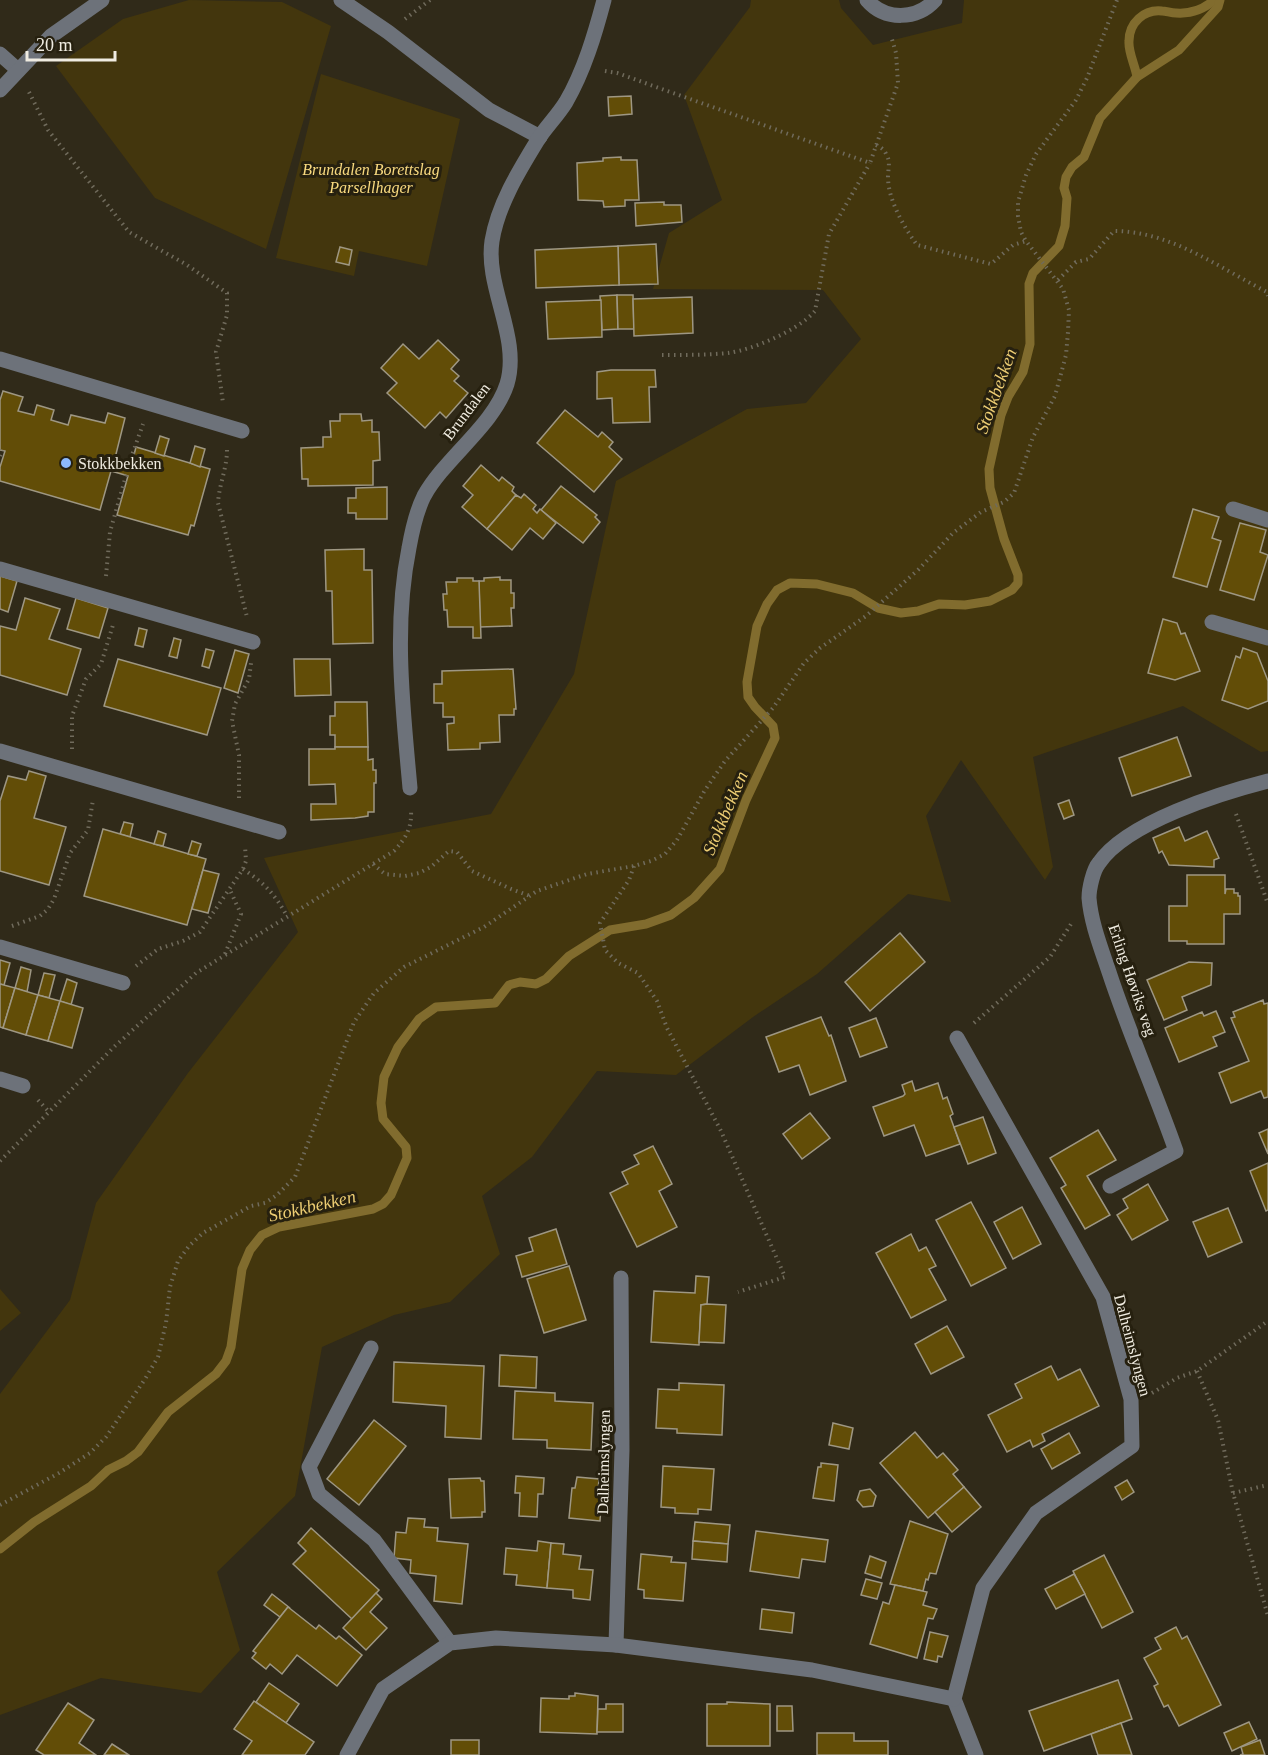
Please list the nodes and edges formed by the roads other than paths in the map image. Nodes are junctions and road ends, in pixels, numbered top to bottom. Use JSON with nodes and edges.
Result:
{"nodes":[{"id":1,"x":102,"y":0,"type":"edge"},
{"id":2,"x":341,"y":0,"type":"edge"},
{"id":3,"x":604,"y":0,"type":"edge"},
{"id":4,"x":867,"y":0,"type":"edge"},
{"id":5,"x":935,"y":0,"type":"edge"},
{"id":6,"x":0,"y":54,"type":"edge"},
{"id":7,"x":18,"y":70,"type":"junction"},
{"id":8,"x":0,"y":90,"type":"edge"},
{"id":9,"x":540,"y":137,"type":"junction"},
{"id":10,"x":0,"y":359,"type":"edge"},
{"id":11,"x":242,"y":431,"type":"dead end"},
{"id":12,"x":1233,"y":509,"type":"dead end"},
{"id":13,"x":1268,"y":520,"type":"edge"},
{"id":14,"x":0,"y":569,"type":"edge"},
{"id":15,"x":1212,"y":622,"type":"dead end"},
{"id":16,"x":1268,"y":638,"type":"edge"},
{"id":17,"x":253,"y":642,"type":"dead end"},
{"id":18,"x":0,"y":751,"type":"edge"},
{"id":19,"x":1268,"y":781,"type":"edge"},
{"id":20,"x":410,"y":788,"type":"road end"},
{"id":21,"x":279,"y":832,"type":"dead end"},
{"id":22,"x":0,"y":946,"type":"edge"},
{"id":23,"x":123,"y":983,"type":"dead end"},
{"id":24,"x":957,"y":1038,"type":"road end"},
{"id":25,"x":0,"y":1079,"type":"edge"},
{"id":26,"x":23,"y":1086,"type":"dead end"},
{"id":27,"x":1110,"y":1186,"type":"dead end"},
{"id":28,"x":621,"y":1278,"type":"dead end"},
{"id":29,"x":371,"y":1348,"type":"dead end"},
{"id":30,"x":450,"y":1643,"type":"junction"},
{"id":31,"x":616,"y":1645,"type":"junction"},
{"id":32,"x":954,"y":1699,"type":"junction"},
{"id":33,"x":346,"y":1755,"type":"edge"},
{"id":34,"x":976,"y":1755,"type":"edge"}],
"edges":[{"from":1,"to":7,"type":"street"},
{"from":2,"to":9,"type":"street"},
{"from":3,"to":9,"type":"street","name":"Brundalen"},
{"from":4,"to":5,"type":"street"},
{"from":6,"to":7,"type":"street"},
{"from":7,"to":8,"type":"street"},
{"from":9,"to":20,"type":"street","name":"Brundalen"},
{"from":10,"to":11,"type":"street"},
{"from":12,"to":13,"type":"street"},
{"from":14,"to":17,"type":"street"},
{"from":15,"to":16,"type":"street"},
{"from":18,"to":21,"type":"street"},
{"from":19,"to":27,"type":"street","name":"Erling Høviks veg"},
{"from":22,"to":23,"type":"street"},
{"from":24,"to":32,"type":"street","name":"Dalheimslyngen"},
{"from":25,"to":26,"type":"street"},
{"from":28,"to":31,"type":"street","name":"Dalheimslyngen"},
{"from":29,"to":30,"type":"street"},
{"from":30,"to":31,"type":"street"},
{"from":30,"to":33,"type":"street"},
{"from":31,"to":32,"type":"street"},
{"from":32,"to":34,"type":"street"}]}
